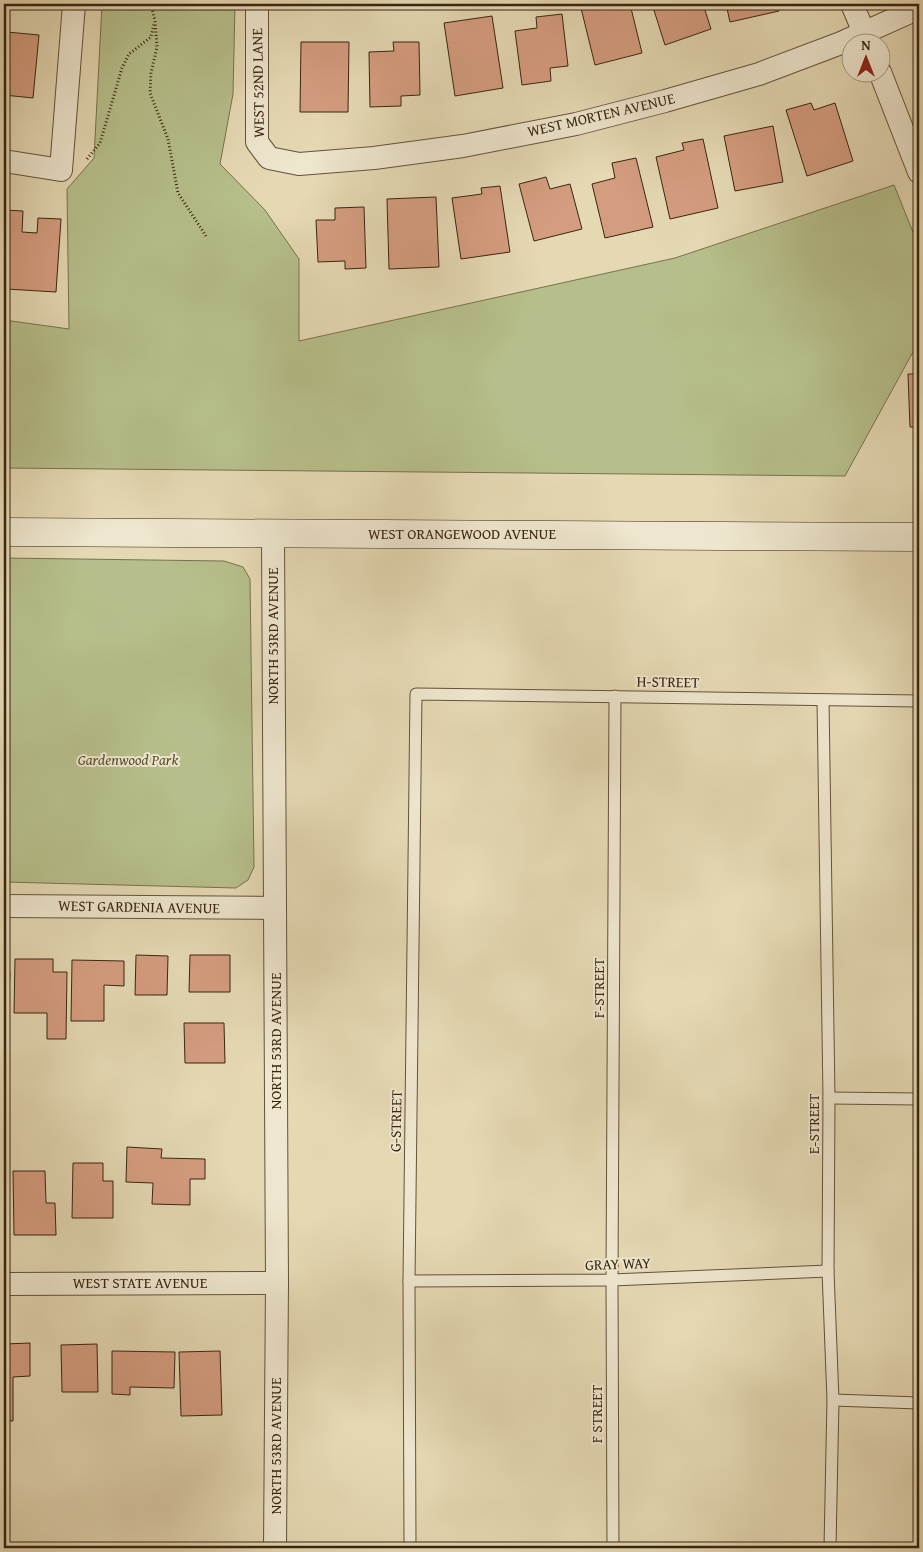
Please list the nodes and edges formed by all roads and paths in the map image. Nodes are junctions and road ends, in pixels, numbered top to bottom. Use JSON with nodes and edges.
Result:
{"nodes":[{"id":1,"x":74,"y":4,"type":"edge"},
{"id":2,"x":151,"y":4,"type":"edge"},
{"id":3,"x":257,"y":4,"type":"edge"},
{"id":4,"x":852,"y":4,"type":"edge"},
{"id":5,"x":919,"y":8,"type":"edge"},
{"id":6,"x":155,"y":21,"type":"junction"},
{"id":7,"x":864,"y":32,"type":"edge"},
{"id":8,"x":877,"y":32,"type":"edge"},
{"id":9,"x":840,"y":47,"type":"edge"},
{"id":10,"x":884,"y":82,"type":"edge"},
{"id":11,"x":270,"y":158,"type":"joint"},
{"id":12,"x":4,"y":161,"type":"edge"},
{"id":13,"x":61,"y":170,"type":"junction"},
{"id":14,"x":919,"y":172,"type":"edge"},
{"id":15,"x":206,"y":236,"type":"dead end"},
{"id":16,"x":4,"y":532,"type":"edge"},
{"id":17,"x":273,"y":533,"type":"junction"},
{"id":18,"x":919,"y":537,"type":"edge"},
{"id":19,"x":416,"y":694,"type":"joint"},
{"id":20,"x":615,"y":696,"type":"junction"},
{"id":21,"x":823,"y":700,"type":"junction"},
{"id":22,"x":919,"y":701,"type":"edge"},
{"id":23,"x":4,"y":906,"type":"edge"},
{"id":24,"x":275,"y":908,"type":"junction"},
{"id":25,"x":829,"y":1098,"type":"junction"},
{"id":26,"x":919,"y":1099,"type":"edge"},
{"id":27,"x":828,"y":1271,"type":"junction"},
{"id":28,"x":612,"y":1280,"type":"junction"},
{"id":29,"x":409,"y":1281,"type":"junction"},
{"id":30,"x":277,"y":1283,"type":"junction"},
{"id":31,"x":4,"y":1284,"type":"edge"},
{"id":32,"x":833,"y":1400,"type":"junction"},
{"id":33,"x":919,"y":1403,"type":"edge"},
{"id":34,"x":275,"y":1548,"type":"edge"},
{"id":35,"x":410,"y":1548,"type":"edge"},
{"id":36,"x":613,"y":1548,"type":"edge"},
{"id":37,"x":830,"y":1548,"type":"edge"}],
"edges":[{"from":1,"to":13,"type":"street"},
{"from":2,"to":6,"type":"path"},
{"from":3,"to":11,"type":"street","name":"WEST 52ND LANE"},
{"from":4,"to":7,"type":"street"},
{"from":5,"to":8,"type":"street","name":"WEST MORTEN AVENUE"},
{"from":6,"to":13,"type":"path"},
{"from":6,"to":15,"type":"path"},
{"from":9,"to":11,"type":"street","name":"WEST MORTEN AVENUE"},
{"from":10,"to":14,"type":"street"},
{"from":12,"to":13,"type":"street"},
{"from":16,"to":17,"type":"street","name":"WEST ORANGEWOOD AVENUE"},
{"from":17,"to":18,"type":"street","name":"WEST ORANGEWOOD AVENUE"},
{"from":17,"to":24,"type":"street","name":"NORTH 53RD AVENUE"},
{"from":19,"to":20,"type":"lane","name":"H-STREET"},
{"from":19,"to":29,"type":"lane","name":"G-STREET"},
{"from":20,"to":21,"type":"lane","name":"H-STREET"},
{"from":20,"to":28,"type":"lane","name":"F-STREET"},
{"from":21,"to":22,"type":"lane","name":"H-STREET"},
{"from":21,"to":25,"type":"lane","name":"E-STREET"},
{"from":23,"to":24,"type":"street","name":"WEST GARDENIA AVENUE"},
{"from":24,"to":30,"type":"street","name":"NORTH 53RD AVENUE"},
{"from":25,"to":26,"type":"lane"},
{"from":25,"to":27,"type":"lane","name":"E-STREET"},
{"from":27,"to":28,"type":"lane","name":"GRAY WAY"},
{"from":27,"to":32,"type":"lane","name":"E-STREET"},
{"from":28,"to":29,"type":"lane","name":"GRAY WAY"},
{"from":28,"to":36,"type":"lane","name":"F STREET"},
{"from":29,"to":35,"type":"lane","name":"G-STREET"},
{"from":30,"to":31,"type":"street","name":"WEST STATE AVENUE"},
{"from":30,"to":34,"type":"street","name":"NORTH 53RD AVENUE"},
{"from":32,"to":33,"type":"lane"},
{"from":32,"to":37,"type":"lane","name":"E-STREET"}]}
